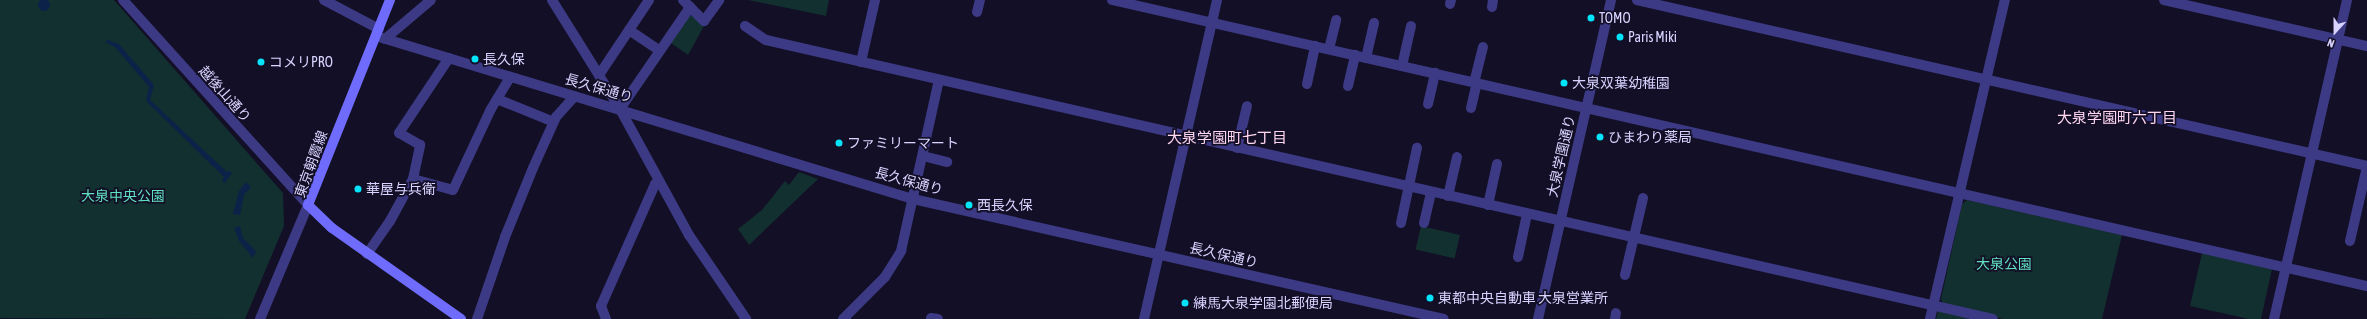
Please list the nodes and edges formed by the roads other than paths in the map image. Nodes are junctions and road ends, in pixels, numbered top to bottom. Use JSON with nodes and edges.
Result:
{"nodes":[{"id":1,"x":124,"y":0,"type":"edge"},
{"id":2,"x":324,"y":0,"type":"edge"},
{"id":3,"x":390,"y":0,"type":"edge"},
{"id":4,"x":431,"y":0,"type":"edge"},
{"id":5,"x":552,"y":0,"type":"edge"},
{"id":6,"x":649,"y":0,"type":"edge"},
{"id":7,"x":719,"y":0,"type":"edge"},
{"id":8,"x":875,"y":0,"type":"edge"},
{"id":9,"x":980,"y":0,"type":"edge"},
{"id":10,"x":1112,"y":0,"type":"edge"},
{"id":11,"x":1217,"y":0,"type":"edge"},
{"id":12,"x":1610,"y":0,"type":"edge"},
{"id":13,"x":1637,"y":0,"type":"edge"},
{"id":14,"x":2005,"y":0,"type":"edge"},
{"id":15,"x":2164,"y":0,"type":"edge"},
{"id":16,"x":2347,"y":0,"type":"edge"},
{"id":17,"x":687,"y":3,"type":"edge"},
{"id":18,"x":1150,"y":4,"type":"edge"},
{"id":19,"x":977,"y":12,"type":"dead end"},
{"id":20,"x":1336,"y":20,"type":"dead end"},
{"id":21,"x":1212,"y":23,"type":"junction"},
{"id":22,"x":1374,"y":23,"type":"dead end"},
{"id":23,"x":745,"y":26,"type":"dead end"},
{"id":24,"x":1411,"y":26,"type":"dead end"},
{"id":25,"x":629,"y":30,"type":"junction"},
{"id":26,"x":380,"y":35,"type":"junction"},
{"id":27,"x":2338,"y":40,"type":"junction"},
{"id":28,"x":1315,"y":46,"type":"junction"},
{"id":29,"x":2367,"y":46,"type":"edge"},
{"id":30,"x":1483,"y":47,"type":"dead end"},
{"id":31,"x":1329,"y":49,"type":"junction"},
{"id":32,"x":660,"y":51,"type":"junction"},
{"id":33,"x":1355,"y":55,"type":"junction"},
{"id":34,"x":449,"y":58,"type":"junction"},
{"id":35,"x":1366,"y":58,"type":"junction"},
{"id":36,"x":861,"y":62,"type":"junction"},
{"id":37,"x":1402,"y":66,"type":"junction"},
{"id":38,"x":1434,"y":74,"type":"junction"},
{"id":39,"x":599,"y":76,"type":"junction"},
{"id":40,"x":510,"y":77,"type":"junction"},
{"id":41,"x":1987,"y":79,"type":"junction"},
{"id":42,"x":939,"y":80,"type":"junction"},
{"id":43,"x":1475,"y":83,"type":"junction"},
{"id":44,"x":1307,"y":84,"type":"dead end"},
{"id":45,"x":1348,"y":86,"type":"dead end"},
{"id":46,"x":575,"y":96,"type":"junction"},
{"id":47,"x":497,"y":99,"type":"junction"},
{"id":48,"x":1428,"y":104,"type":"dead end"},
{"id":49,"x":1247,"y":106,"type":"dead end"},
{"id":50,"x":1471,"y":108,"type":"dead end"},
{"id":51,"x":1586,"y":108,"type":"junction"},
{"id":52,"x":620,"y":109,"type":"junction"},
{"id":53,"x":554,"y":122,"type":"junction"},
{"id":54,"x":1186,"y":136,"type":"junction"},
{"id":55,"x":1237,"y":148,"type":"junction"},
{"id":56,"x":1417,"y":148,"type":"dead end"},
{"id":57,"x":2312,"y":153,"type":"junction"},
{"id":58,"x":923,"y":156,"type":"junction"},
{"id":59,"x":1457,"y":157,"type":"dead end"},
{"id":60,"x":947,"y":162,"type":"dead end"},
{"id":61,"x":1497,"y":164,"type":"dead end"},
{"id":62,"x":2367,"y":166,"type":"edge"},
{"id":63,"x":413,"y":179,"type":"junction"},
{"id":64,"x":659,"y":182,"type":"junction"},
{"id":65,"x":1409,"y":187,"type":"junction"},
{"id":66,"x":1431,"y":192,"type":"junction"},
{"id":67,"x":1961,"y":194,"type":"junction"},
{"id":68,"x":1448,"y":196,"type":"junction"},
{"id":69,"x":1643,"y":198,"type":"dead end"},
{"id":70,"x":913,"y":199,"type":"junction"},
{"id":71,"x":308,"y":205,"type":"junction"},
{"id":72,"x":1488,"y":205,"type":"junction"},
{"id":73,"x":1527,"y":214,"type":"junction"},
{"id":74,"x":1560,"y":222,"type":"junction"},
{"id":75,"x":1401,"y":223,"type":"dead end"},
{"id":76,"x":1424,"y":223,"type":"dead end"},
{"id":77,"x":1633,"y":238,"type":"junction"},
{"id":78,"x":2350,"y":241,"type":"dead end"},
{"id":79,"x":367,"y":254,"type":"junction"},
{"id":80,"x":1159,"y":254,"type":"junction"},
{"id":81,"x":1518,"y":257,"type":"dead end"},
{"id":82,"x":2286,"y":267,"type":"junction"},
{"id":83,"x":1625,"y":275,"type":"dead end"},
{"id":84,"x":2367,"y":286,"type":"edge"},
{"id":85,"x":1933,"y":305,"type":"junction"},
{"id":86,"x":260,"y":319,"type":"edge"},
{"id":87,"x":461,"y":319,"type":"edge"},
{"id":88,"x":477,"y":319,"type":"edge"},
{"id":89,"x":606,"y":319,"type":"edge"},
{"id":90,"x":746,"y":319,"type":"edge"},
{"id":91,"x":843,"y":319,"type":"edge"},
{"id":92,"x":1144,"y":319,"type":"edge"},
{"id":93,"x":1444,"y":319,"type":"edge"},
{"id":94,"x":1538,"y":319,"type":"edge"},
{"id":95,"x":1930,"y":319,"type":"edge"},
{"id":96,"x":1994,"y":319,"type":"edge"},
{"id":97,"x":2274,"y":319,"type":"edge"}],
"edges":[{"from":1,"to":71,"type":"street","name":"越後山通り"},
{"from":2,"to":26,"type":"street","name":"長久保通り"},
{"from":3,"to":26,"type":"main road","name":"東京朝霞線"},
{"from":4,"to":26,"type":"street"},
{"from":5,"to":39,"type":"street"},
{"from":6,"to":25,"type":"street"},
{"from":7,"to":17,"type":"street"},
{"from":8,"to":36,"type":"street"},
{"from":9,"to":19,"type":"street"},
{"from":10,"to":18,"type":"street"},
{"from":11,"to":21,"type":"street"},
{"from":12,"to":51,"type":"street","name":"大泉学園通り"},
{"from":13,"to":41,"type":"street"},
{"from":14,"to":41,"type":"street"},
{"from":15,"to":27,"type":"street"},
{"from":16,"to":27,"type":"street"},
{"from":17,"to":32,"type":"street"},
{"from":18,"to":21,"type":"street"},
{"from":20,"to":31,"type":"street"},
{"from":21,"to":28,"type":"street"},
{"from":21,"to":54,"type":"street"},
{"from":22,"to":35,"type":"street"},
{"from":23,"to":36,"type":"street"},
{"from":24,"to":37,"type":"street"},
{"from":25,"to":32,"type":"street"},
{"from":25,"to":39,"type":"street"},
{"from":26,"to":34,"type":"street","name":"長久保通り"},
{"from":26,"to":71,"type":"main road","name":"東京朝霞線"},
{"from":27,"to":29,"type":"street"},
{"from":27,"to":57,"type":"street"},
{"from":28,"to":31,"type":"street"},
{"from":28,"to":44,"type":"street"},
{"from":30,"to":43,"type":"street"},
{"from":31,"to":33,"type":"street"},
{"from":32,"to":52,"type":"street"},
{"from":33,"to":35,"type":"street"},
{"from":33,"to":45,"type":"street"},
{"from":34,"to":40,"type":"street","name":"長久保通り"},
{"from":34,"to":63,"type":"street"},
{"from":35,"to":37,"type":"street"},
{"from":36,"to":42,"type":"street"},
{"from":37,"to":38,"type":"street"},
{"from":38,"to":43,"type":"street"},
{"from":38,"to":48,"type":"street"},
{"from":39,"to":52,"type":"street"},
{"from":40,"to":46,"type":"street","name":"長久保通り"},
{"from":40,"to":47,"type":"street"},
{"from":41,"to":57,"type":"street"},
{"from":41,"to":67,"type":"street"},
{"from":42,"to":54,"type":"street"},
{"from":42,"to":58,"type":"street"},
{"from":43,"to":50,"type":"street"},
{"from":43,"to":51,"type":"street"},
{"from":46,"to":52,"type":"street","name":"長久保通り"},
{"from":46,"to":53,"type":"street"},
{"from":47,"to":53,"type":"street"},
{"from":47,"to":63,"type":"street"},
{"from":49,"to":55,"type":"street"},
{"from":51,"to":67,"type":"street"},
{"from":51,"to":74,"type":"street","name":"大泉学園通り"},
{"from":52,"to":64,"type":"street"},
{"from":52,"to":70,"type":"street","name":"長久保通り"},
{"from":53,"to":88,"type":"street"},
{"from":54,"to":55,"type":"street"},
{"from":54,"to":80,"type":"street"},
{"from":55,"to":65,"type":"street"},
{"from":56,"to":65,"type":"street"},
{"from":57,"to":62,"type":"street"},
{"from":57,"to":82,"type":"street"},
{"from":58,"to":60,"type":"street"},
{"from":58,"to":70,"type":"street"},
{"from":59,"to":68,"type":"street"},
{"from":61,"to":72,"type":"street"},
{"from":62,"to":78,"type":"street"},
{"from":63,"to":79,"type":"street"},
{"from":64,"to":89,"type":"street"},
{"from":64,"to":90,"type":"street"},
{"from":65,"to":66,"type":"street"},
{"from":65,"to":75,"type":"street"},
{"from":66,"to":68,"type":"street"},
{"from":66,"to":76,"type":"street"},
{"from":67,"to":82,"type":"street"},
{"from":67,"to":85,"type":"street"},
{"from":68,"to":72,"type":"street"},
{"from":69,"to":77,"type":"street"},
{"from":70,"to":80,"type":"street","name":"長久保通り"},
{"from":70,"to":91,"type":"street"},
{"from":71,"to":79,"type":"main road","name":"東京朝霞線"},
{"from":71,"to":86,"type":"street"},
{"from":72,"to":73,"type":"street"},
{"from":73,"to":74,"type":"street"},
{"from":73,"to":81,"type":"street"},
{"from":74,"to":77,"type":"street"},
{"from":74,"to":94,"type":"street","name":"大泉学園通り"},
{"from":77,"to":83,"type":"street"},
{"from":77,"to":85,"type":"street"},
{"from":79,"to":87,"type":"main road","name":"東京朝霞線"},
{"from":80,"to":92,"type":"street"},
{"from":80,"to":93,"type":"street","name":"長久保通り"},
{"from":82,"to":84,"type":"street"},
{"from":82,"to":97,"type":"street"},
{"from":85,"to":95,"type":"street"},
{"from":85,"to":96,"type":"street"}]}
